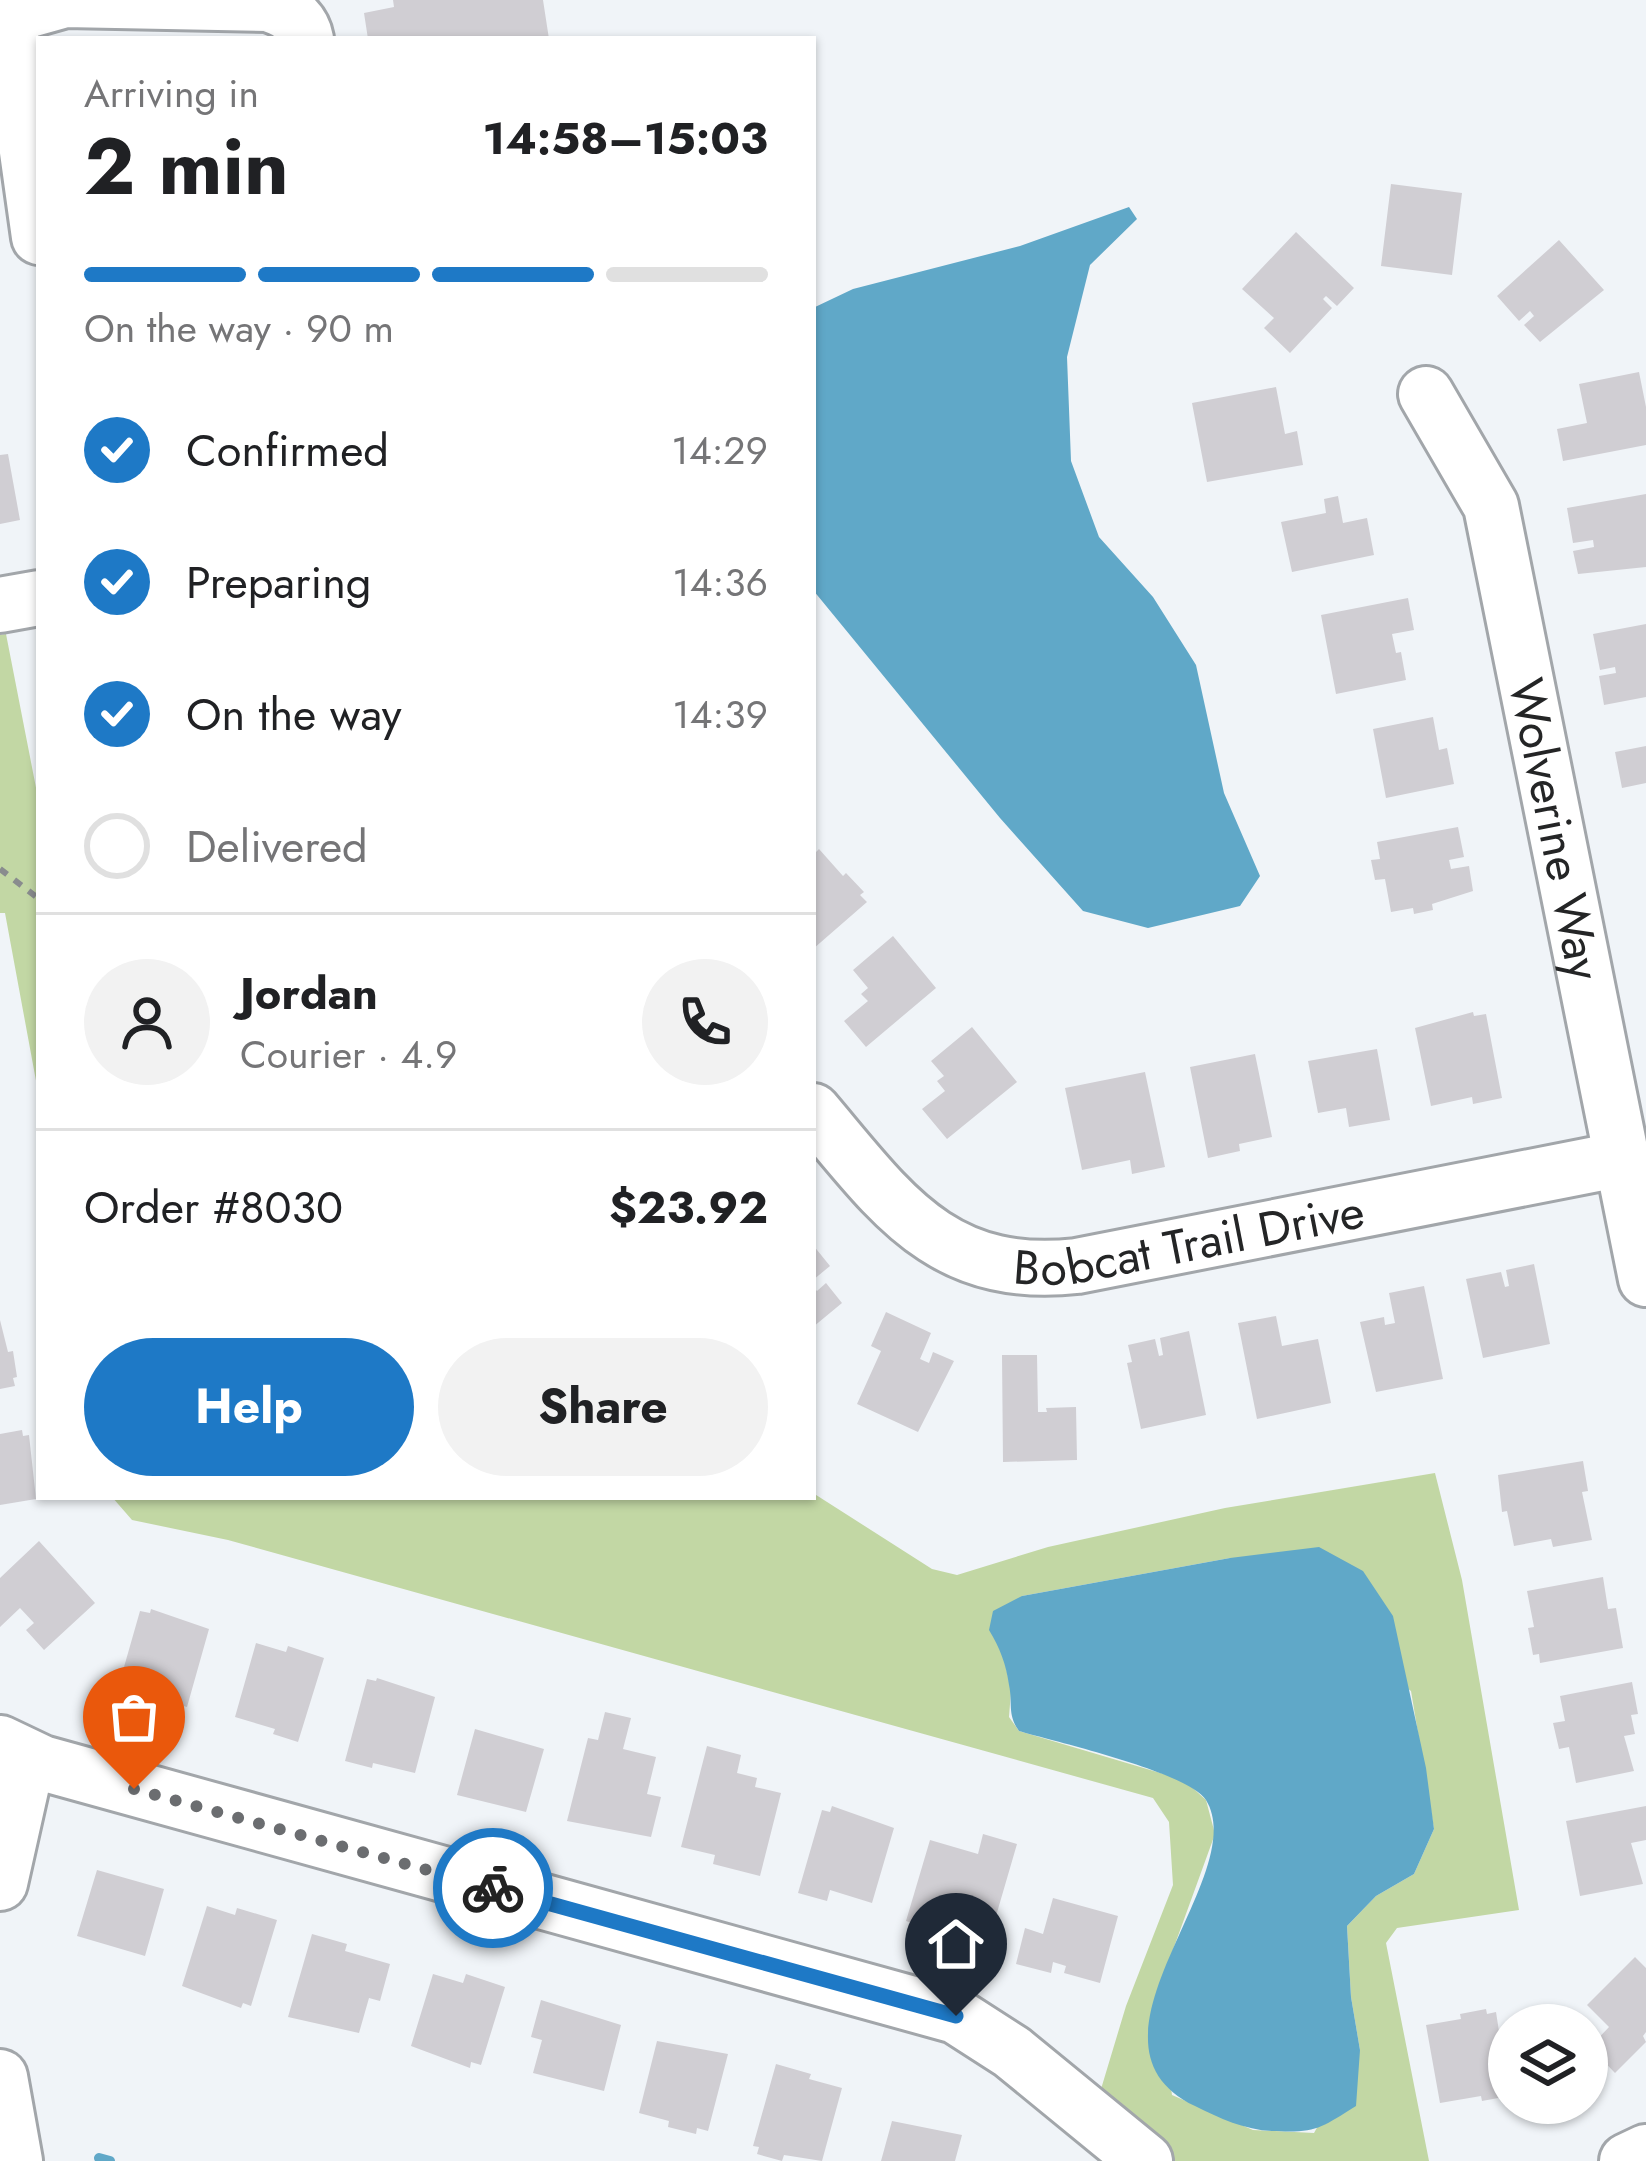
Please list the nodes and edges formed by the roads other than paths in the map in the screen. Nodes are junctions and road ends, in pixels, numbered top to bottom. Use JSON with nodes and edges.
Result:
{"nodes":[{"id":1,"x":64,"y":0,"type":"edge"},
{"id":2,"x":4,"y":14,"type":"edge"},
{"id":3,"x":305,"y":36,"type":"edge"},
{"id":4,"x":36,"y":218,"type":"edge"},
{"id":5,"x":1426,"y":394,"type":"dead end"},
{"id":6,"x":36,"y":599,"type":"edge"},
{"id":7,"x":0,"y":605,"type":"edge"},
{"id":8,"x":816,"y":1115,"type":"edge"},
{"id":9,"x":1622,"y":1160,"type":"junction"},
{"id":10,"x":1646,"y":1279,"type":"edge"},
{"id":11,"x":14,"y":1750,"type":"edge"},
{"id":12,"x":0,"y":1883,"type":"edge"},
{"id":13,"x":0,"y":2077,"type":"edge"},
{"id":14,"x":1646,"y":2152,"type":"edge"},
{"id":15,"x":15,"y":2161,"type":"edge"},
{"id":16,"x":1144,"y":2161,"type":"edge"},
{"id":17,"x":1627,"y":2161,"type":"edge"}],
"edges":[{"from":1,"to":2,"type":"street"},
{"from":1,"to":3,"type":"street"},
{"from":2,"to":4,"type":"street"},
{"from":5,"to":9,"type":"street","name":"Wolverine Way"},
{"from":6,"to":7,"type":"street"},
{"from":8,"to":9,"type":"street","name":"Bobcat Trail Drive"},
{"from":9,"to":10,"type":"street","name":"Wolverine Way"},
{"from":11,"to":12,"type":"street"},
{"from":11,"to":16,"type":"street"},
{"from":13,"to":15,"type":"street"},
{"from":14,"to":17,"type":"street"}]}
